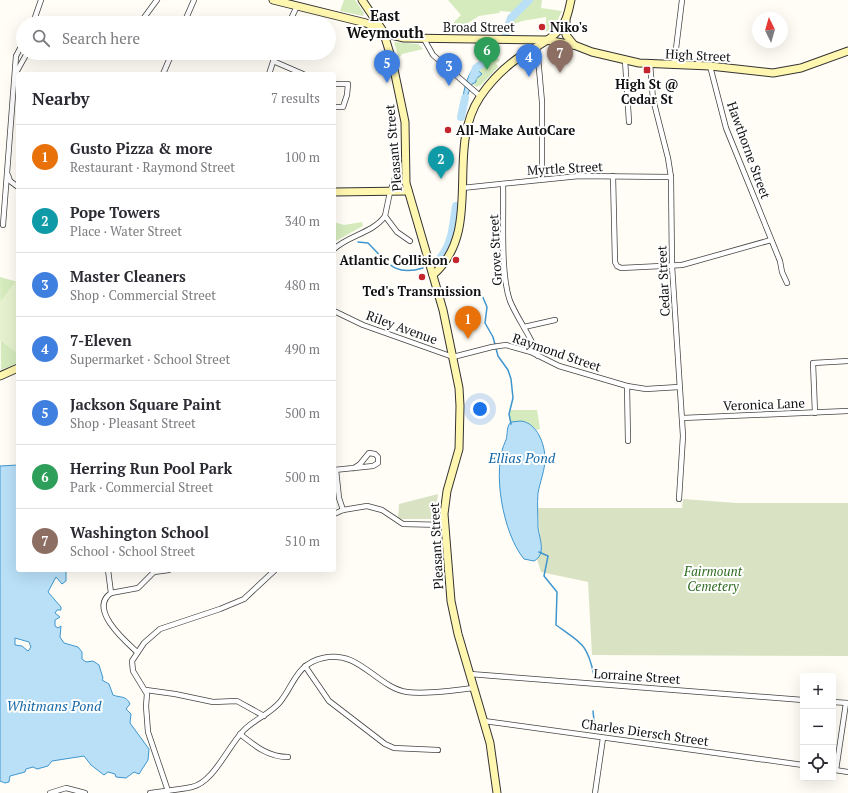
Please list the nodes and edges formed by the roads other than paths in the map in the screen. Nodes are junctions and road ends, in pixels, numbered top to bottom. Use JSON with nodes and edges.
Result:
{"nodes":[{"id":1,"x":41,"y":0,"type":"edge"},
{"id":2,"x":156,"y":0,"type":"edge"},
{"id":3,"x":194,"y":0,"type":"edge"},
{"id":4,"x":273,"y":0,"type":"edge"},
{"id":5,"x":362,"y":0,"type":"edge"},
{"id":6,"x":571,"y":0,"type":"edge"},
{"id":7,"x":682,"y":0,"type":"edge"},
{"id":8,"x":297,"y":6,"type":"junction"},
{"id":9,"x":35,"y":16,"type":"edge"},
{"id":10,"x":145,"y":16,"type":"edge"},
{"id":11,"x":187,"y":16,"type":"edge"},
{"id":12,"x":292,"y":16,"type":"edge"},
{"id":13,"x":566,"y":19,"type":"junction"},
{"id":14,"x":382,"y":31,"type":"junction"},
{"id":15,"x":424,"y":39,"type":"junction"},
{"id":16,"x":546,"y":40,"type":"junction"},
{"id":17,"x":574,"y":45,"type":"junction"},
{"id":18,"x":537,"y":46,"type":"junction"},
{"id":19,"x":848,"y":51,"type":"edge"},
{"id":20,"x":16,"y":60,"type":"edge"},
{"id":21,"x":23,"y":60,"type":"edge"},
{"id":22,"x":169,"y":60,"type":"edge"},
{"id":23,"x":625,"y":60,"type":"junction"},
{"id":24,"x":273,"y":61,"type":"joint"},
{"id":25,"x":650,"y":64,"type":"junction"},
{"id":26,"x":674,"y":65,"type":"junction"},
{"id":27,"x":710,"y":66,"type":"junction"},
{"id":28,"x":16,"y":72,"type":"junction"},
{"id":29,"x":164,"y":72,"type":"edge"},
{"id":30,"x":270,"y":72,"type":"edge"},
{"id":31,"x":298,"y":72,"type":"edge"},
{"id":32,"x":336,"y":84,"type":"edge"},
{"id":33,"x":478,"y":94,"type":"junction"},
{"id":34,"x":336,"y":107,"type":"edge"},
{"id":35,"x":629,"y":122,"type":"dead end"},
{"id":36,"x":7,"y":172,"type":"junction"},
{"id":37,"x":613,"y":176,"type":"junction"},
{"id":38,"x":671,"y":176,"type":"junction"},
{"id":39,"x":395,"y":178,"type":"dead end"},
{"id":40,"x":542,"y":179,"type":"junction"},
{"id":41,"x":503,"y":184,"type":"junction"},
{"id":42,"x":16,"y":186,"type":"edge"},
{"id":43,"x":462,"y":188,"type":"junction"},
{"id":44,"x":408,"y":191,"type":"junction"},
{"id":45,"x":336,"y":192,"type":"edge"},
{"id":46,"x":390,"y":192,"type":"junction"},
{"id":47,"x":385,"y":216,"type":"junction"},
{"id":48,"x":3,"y":225,"type":"dead end"},
{"id":49,"x":771,"y":240,"type":"junction"},
{"id":50,"x":410,"y":241,"type":"dead end"},
{"id":51,"x":336,"y":248,"type":"edge"},
{"id":52,"x":672,"y":266,"type":"junction"},
{"id":53,"x":433,"y":274,"type":"junction"},
{"id":54,"x":787,"y":283,"type":"dead end"},
{"id":55,"x":336,"y":312,"type":"edge"},
{"id":56,"x":555,"y":320,"type":"dead end"},
{"id":57,"x":524,"y":327,"type":"junction"},
{"id":58,"x":538,"y":356,"type":"junction"},
{"id":59,"x":453,"y":357,"type":"junction"},
{"id":60,"x":848,"y":361,"type":"edge"},
{"id":61,"x":16,"y":369,"type":"edge"},
{"id":62,"x":0,"y":376,"type":"edge"},
{"id":63,"x":627,"y":386,"type":"junction"},
{"id":64,"x":679,"y":387,"type":"junction"},
{"id":65,"x":848,"y":411,"type":"edge"},
{"id":66,"x":815,"y":413,"type":"junction"},
{"id":67,"x":682,"y":418,"type":"junction"},
{"id":68,"x":628,"y":441,"type":"dead end"},
{"id":69,"x":354,"y":468,"type":"junction"},
{"id":70,"x":336,"y":470,"type":"edge"},
{"id":71,"x":336,"y":477,"type":"edge"},
{"id":72,"x":680,"y":500,"type":"dead end"},
{"id":73,"x":343,"y":510,"type":"junction"},
{"id":74,"x":336,"y":513,"type":"edge"},
{"id":75,"x":445,"y":525,"type":"junction"},
{"id":76,"x":108,"y":572,"type":"edge"},
{"id":77,"x":154,"y":572,"type":"edge"},
{"id":78,"x":273,"y":572,"type":"edge"},
{"id":79,"x":111,"y":593,"type":"junction"},
{"id":80,"x":137,"y":652,"type":"junction"},
{"id":81,"x":306,"y":666,"type":"junction"},
{"id":82,"x":470,"y":674,"type":"junction"},
{"id":83,"x":474,"y":688,"type":"junction"},
{"id":84,"x":146,"y":690,"type":"junction"},
{"id":85,"x":800,"y":700,"type":"edge"},
{"id":86,"x":836,"y":702,"type":"edge"},
{"id":87,"x":847,"y":703,"type":"edge"},
{"id":88,"x":264,"y":716,"type":"junction"},
{"id":89,"x":484,"y":721,"type":"junction"},
{"id":90,"x":240,"y":734,"type":"junction"},
{"id":91,"x":603,"y":738,"type":"junction"},
{"id":92,"x":438,"y":750,"type":"dead end"},
{"id":93,"x":288,"y":757,"type":"dead end"},
{"id":94,"x":836,"y":760,"type":"edge"},
{"id":95,"x":800,"y":766,"type":"edge"},
{"id":96,"x":836,"y":770,"type":"edge"},
{"id":97,"x":848,"y":772,"type":"edge"},
{"id":98,"x":167,"y":792,"type":"edge"},
{"id":99,"x":50,"y":793,"type":"edge"},
{"id":100,"x":85,"y":793,"type":"edge"},
{"id":101,"x":150,"y":793,"type":"edge"},
{"id":102,"x":497,"y":793,"type":"edge"},
{"id":103,"x":595,"y":793,"type":"edge"}],
"edges":[{"from":1,"to":9,"type":"street"},
{"from":2,"to":10,"type":"street"},
{"from":3,"to":11,"type":"street"},
{"from":4,"to":8,"type":"main road","name":"Broad Street"},
{"from":5,"to":14,"type":"main road","name":"Pleasant Street"},
{"from":6,"to":13,"type":"main road"},
{"from":7,"to":26,"type":"street"},
{"from":8,"to":12,"type":"street"},
{"from":8,"to":14,"type":"main road","name":"Broad Street"},
{"from":13,"to":16,"type":"main road"},
{"from":13,"to":17,"type":"main road"},
{"from":14,"to":15,"type":"main road","name":"Broad Street"},
{"from":14,"to":44,"type":"main road","name":"Pleasant Street"},
{"from":15,"to":16,"type":"main road","name":"Broad Street"},
{"from":15,"to":33,"type":"street"},
{"from":16,"to":17,"type":"main road","name":"High Street"},
{"from":16,"to":18,"type":"main road"},
{"from":17,"to":23,"type":"main road","name":"High Street"},
{"from":18,"to":33,"type":"main road"},
{"from":18,"to":40,"type":"street"},
{"from":19,"to":27,"type":"main road","name":"High Street"},
{"from":20,"to":28,"type":"street"},
{"from":21,"to":28,"type":"street"},
{"from":22,"to":29,"type":"street"},
{"from":23,"to":25,"type":"main road","name":"High Street"},
{"from":23,"to":35,"type":"street"},
{"from":24,"to":30,"type":"street"},
{"from":24,"to":31,"type":"street"},
{"from":25,"to":26,"type":"main road","name":"High Street"},
{"from":25,"to":38,"type":"street","name":"Cedar Street"},
{"from":26,"to":27,"type":"main road","name":"High Street"},
{"from":27,"to":49,"type":"street","name":"Hawthorne Street"},
{"from":28,"to":36,"type":"street"},
{"from":32,"to":34,"type":"street"},
{"from":33,"to":43,"type":"main road"},
{"from":36,"to":42,"type":"street"},
{"from":36,"to":48,"type":"street"},
{"from":37,"to":38,"type":"street","name":"Myrtle Street"},
{"from":37,"to":40,"type":"street","name":"Myrtle Street"},
{"from":37,"to":52,"type":"street"},
{"from":38,"to":52,"type":"street","name":"Cedar Street"},
{"from":39,"to":46,"type":"street"},
{"from":40,"to":41,"type":"street","name":"Myrtle Street"},
{"from":41,"to":43,"type":"street","name":"Myrtle Street"},
{"from":41,"to":57,"type":"street","name":"Grove Street"},
{"from":43,"to":53,"type":"main road"},
{"from":44,"to":46,"type":"main road"},
{"from":44,"to":53,"type":"main road","name":"Pleasant Street"},
{"from":45,"to":46,"type":"main road"},
{"from":46,"to":47,"type":"street"},
{"from":47,"to":50,"type":"street"},
{"from":47,"to":51,"type":"street"},
{"from":49,"to":52,"type":"street"},
{"from":49,"to":54,"type":"street","name":"Hawthorne Street"},
{"from":52,"to":64,"type":"street","name":"Cedar Street"},
{"from":53,"to":59,"type":"main road","name":"Pleasant Street"},
{"from":55,"to":59,"type":"street","name":"Riley Avenue"},
{"from":56,"to":57,"type":"street"},
{"from":57,"to":58,"type":"street","name":"Grove Street"},
{"from":58,"to":59,"type":"street","name":"Raymond Street"},
{"from":58,"to":63,"type":"street","name":"Raymond Street"},
{"from":59,"to":75,"type":"main road","name":"Pleasant Street"},
{"from":60,"to":66,"type":"street"},
{"from":61,"to":62,"type":"main road"},
{"from":63,"to":64,"type":"street","name":"Raymond Street"},
{"from":63,"to":68,"type":"street"},
{"from":64,"to":67,"type":"street","name":"Cedar Street"},
{"from":65,"to":66,"type":"street","name":"Veronica Lane"},
{"from":66,"to":67,"type":"street","name":"Veronica Lane"},
{"from":67,"to":72,"type":"street","name":"Cedar Street"},
{"from":69,"to":69,"type":"street"},
{"from":69,"to":70,"type":"street"},
{"from":71,"to":73,"type":"street"},
{"from":73,"to":74,"type":"street"},
{"from":73,"to":75,"type":"street"},
{"from":75,"to":82,"type":"main road","name":"Pleasant Street"},
{"from":76,"to":79,"type":"street"},
{"from":77,"to":79,"type":"street"},
{"from":78,"to":80,"type":"street"},
{"from":79,"to":80,"type":"street"},
{"from":80,"to":84,"type":"street"},
{"from":81,"to":83,"type":"street"},
{"from":81,"to":88,"type":"street"},
{"from":81,"to":92,"type":"street"},
{"from":82,"to":83,"type":"main road","name":"Pleasant Street"},
{"from":82,"to":85,"type":"street","name":"Lorraine Street"},
{"from":83,"to":89,"type":"main road","name":"Pleasant Street"},
{"from":84,"to":88,"type":"street"},
{"from":84,"to":98,"type":"street"},
{"from":86,"to":87,"type":"street"},
{"from":87,"to":94,"type":"street"},
{"from":88,"to":90,"type":"street"},
{"from":89,"to":91,"type":"street","name":"Charles Diersch Street"},
{"from":89,"to":102,"type":"main road","name":"Pleasant Street"},
{"from":90,"to":93,"type":"street"},
{"from":90,"to":98,"type":"street"},
{"from":91,"to":95,"type":"street","name":"Charles Diersch Street"},
{"from":91,"to":103,"type":"street"},
{"from":96,"to":97,"type":"street"},
{"from":98,"to":101,"type":"street"},
{"from":99,"to":100,"type":"street"}]}
